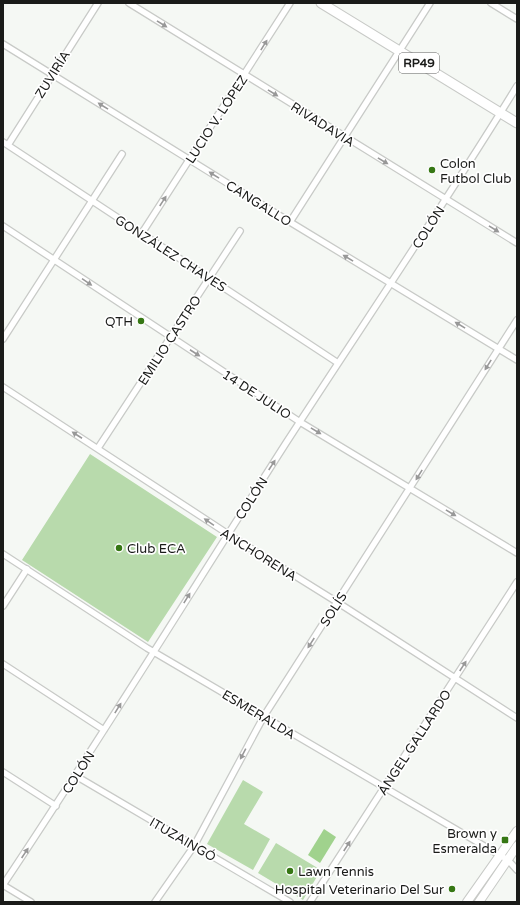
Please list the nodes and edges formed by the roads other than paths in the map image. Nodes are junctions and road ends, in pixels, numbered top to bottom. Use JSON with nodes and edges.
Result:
{"nodes":[{"id":1,"x":98,"y":3,"type":"edge"},
{"id":2,"x":129,"y":3,"type":"edge"},
{"id":3,"x":290,"y":3,"type":"edge"},
{"id":4,"x":321,"y":3,"type":"edge"},
{"id":5,"x":430,"y":3,"type":"edge"},
{"id":6,"x":491,"y":3,"type":"edge"},
{"id":7,"x":517,"y":19,"type":"edge"},
{"id":8,"x":3,"y":44,"type":"edge"},
{"id":9,"x":399,"y":51,"type":"junction"},
{"id":10,"x":52,"y":74,"type":"junction"},
{"id":11,"x":244,"y":76,"type":"junction"},
{"id":12,"x":517,"y":86,"type":"edge"},
{"id":13,"x":501,"y":113,"type":"junction"},
{"id":14,"x":517,"y":123,"type":"edge"},
{"id":15,"x":345,"y":138,"type":"junction"},
{"id":16,"x":5,"y":143,"type":"edge"},
{"id":17,"x":122,"y":154,"type":"dead end"},
{"id":18,"x":190,"y":160,"type":"junction"},
{"id":19,"x":447,"y":199,"type":"junction"},
{"id":20,"x":92,"y":201,"type":"junction"},
{"id":21,"x":290,"y":222,"type":"junction"},
{"id":22,"x":3,"y":226,"type":"edge"},
{"id":23,"x":240,"y":231,"type":"dead end"},
{"id":24,"x":142,"y":233,"type":"junction"},
{"id":25,"x":517,"y":243,"type":"edge"},
{"id":26,"x":54,"y":260,"type":"junction"},
{"id":27,"x":209,"y":277,"type":"junction"},
{"id":28,"x":391,"y":284,"type":"junction"},
{"id":29,"x":517,"y":320,"type":"edge"},
{"id":30,"x":171,"y":338,"type":"junction"},
{"id":31,"x":3,"y":339,"type":"edge"},
{"id":32,"x":499,"y":348,"type":"junction"},
{"id":33,"x":517,"y":360,"type":"edge"},
{"id":34,"x":338,"y":363,"type":"junction"},
{"id":35,"x":3,"y":387,"type":"edge"},
{"id":36,"x":300,"y":422,"type":"junction"},
{"id":37,"x":98,"y":448,"type":"junction"},
{"id":38,"x":411,"y":489,"type":"junction"},
{"id":39,"x":228,"y":534,"type":"junction"},
{"id":40,"x":517,"y":553,"type":"edge"},
{"id":41,"x":3,"y":554,"type":"edge"},
{"id":42,"x":27,"y":569,"type":"junction"},
{"id":43,"x":517,"y":582,"type":"edge"},
{"id":44,"x":337,"y":602,"type":"junction"},
{"id":45,"x":3,"y":606,"type":"edge"},
{"id":46,"x":153,"y":652,"type":"junction"},
{"id":47,"x":3,"y":664,"type":"edge"},
{"id":48,"x":455,"y":678,"type":"junction"},
{"id":49,"x":264,"y":716,"type":"junction"},
{"id":50,"x":517,"y":718,"type":"edge"},
{"id":51,"x":104,"y":730,"type":"junction"},
{"id":52,"x":3,"y":772,"type":"edge"},
{"id":53,"x":76,"y":776,"type":"junction"},
{"id":54,"x":384,"y":788,"type":"junction"},
{"id":55,"x":56,"y":806,"type":"junction"},
{"id":56,"x":517,"y":831,"type":"edge"},
{"id":57,"x":194,"y":846,"type":"junction"},
{"id":58,"x":517,"y":846,"type":"edge"},
{"id":59,"x":500,"y":856,"type":"junction"},
{"id":60,"x":508,"y":860,"type":"junction"},
{"id":61,"x":517,"y":870,"type":"edge"},
{"id":62,"x":3,"y":885,"type":"edge"},
{"id":63,"x":31,"y":902,"type":"edge"},
{"id":64,"x":155,"y":902,"type":"edge"},
{"id":65,"x":290,"y":902,"type":"edge"},
{"id":66,"x":310,"y":902,"type":"edge"},
{"id":67,"x":467,"y":902,"type":"edge"},
{"id":68,"x":478,"y":902,"type":"edge"}],
"edges":[{"from":1,"to":10,"type":"street","name":"ZUVIRÍA"},
{"from":2,"to":11,"type":"street","name":"RIVADAVIA","one_way":true},
{"from":11,"to":3,"type":"street","name":"LUCIO V. LÓPEZ","one_way":true},
{"from":4,"to":9,"type":"main road","number":"RP49"},
{"from":5,"to":9,"type":"street"},
{"from":6,"to":7,"type":"street"},
{"from":8,"to":10,"type":"street","name":"CANGALLO"},
{"from":9,"to":13,"type":"main road","number":"RP49"},
{"from":9,"to":15,"type":"street"},
{"from":10,"to":16,"type":"street","name":"ZUVIRÍA"},
{"from":18,"to":10,"type":"street","name":"CANGALLO","one_way":true},
{"from":11,"to":15,"type":"street","name":"RIVADAVIA","one_way":true},
{"from":11,"to":18,"type":"street","name":"LUCIO V. LÓPEZ"},
{"from":12,"to":13,"type":"street","name":"COLÓN"},
{"from":13,"to":14,"type":"main road","number":"RP49"},
{"from":13,"to":19,"type":"street","name":"COLÓN"},
{"from":15,"to":19,"type":"street","name":"RIVADAVIA","one_way":true},
{"from":15,"to":21,"type":"street"},
{"from":16,"to":20,"type":"street","name":"GONZÁLEZ CHAVES"},
{"from":17,"to":20,"type":"street"},
{"from":21,"to":18,"type":"street","name":"CANGALLO","one_way":true},
{"from":24,"to":18,"type":"street","name":"LUCIO V. LÓPEZ","one_way":true},
{"from":19,"to":25,"type":"street","name":"RIVADAVIA","one_way":true},
{"from":19,"to":28,"type":"street","name":"COLÓN"},
{"from":20,"to":24,"type":"street","name":"GONZÁLEZ CHAVES"},
{"from":20,"to":26,"type":"street"},
{"from":28,"to":21,"type":"street","name":"CANGALLO","one_way":true},
{"from":22,"to":26,"type":"street","name":"14 DE JULIO"},
{"from":23,"to":27,"type":"street","name":"EMILIO CASTRO"},
{"from":24,"to":27,"type":"street","name":"GONZÁLEZ CHAVES"},
{"from":26,"to":30,"type":"street","name":"14 DE JULIO","one_way":true},
{"from":26,"to":31,"type":"street"},
{"from":27,"to":30,"type":"street","name":"EMILIO CASTRO"},
{"from":27,"to":34,"type":"street","name":"GONZÁLEZ CHAVES"},
{"from":32,"to":28,"type":"street","name":"CANGALLO","one_way":true},
{"from":28,"to":34,"type":"street","name":"COLÓN"},
{"from":29,"to":32,"type":"street","name":"SOLÍS"},
{"from":30,"to":36,"type":"street","name":"14 DE JULIO","one_way":true},
{"from":30,"to":37,"type":"street","name":"EMILIO CASTRO"},
{"from":32,"to":33,"type":"street","name":"CANGALLO"},
{"from":32,"to":38,"type":"street","name":"SOLÍS","one_way":true},
{"from":34,"to":36,"type":"street","name":"COLÓN"},
{"from":37,"to":35,"type":"street","name":"ANCHORENA","one_way":true},
{"from":36,"to":38,"type":"street","name":"14 DE JULIO","one_way":true},
{"from":39,"to":36,"type":"street","name":"COLÓN","one_way":true},
{"from":39,"to":37,"type":"street","name":"ANCHORENA","one_way":true},
{"from":38,"to":40,"type":"street","name":"14 DE JULIO","one_way":true},
{"from":38,"to":44,"type":"street","name":"SOLÍS"},
{"from":39,"to":44,"type":"street","name":"ANCHORENA"},
{"from":46,"to":39,"type":"street","name":"COLÓN","one_way":true},
{"from":41,"to":42,"type":"street","name":"ESMERALDA"},
{"from":42,"to":45,"type":"street"},
{"from":42,"to":46,"type":"street","name":"ESMERALDA"},
{"from":48,"to":43,"type":"street","name":"ÁNGEL GALLARDO","one_way":true},
{"from":44,"to":48,"type":"street","name":"ANCHORENA"},
{"from":44,"to":49,"type":"street","name":"SOLÍS","one_way":true},
{"from":46,"to":49,"type":"street","name":"ESMERALDA"},
{"from":51,"to":46,"type":"street","name":"COLÓN","one_way":true},
{"from":47,"to":51,"type":"street"},
{"from":48,"to":50,"type":"street","name":"ANCHORENA"},
{"from":48,"to":54,"type":"street","name":"ÁNGEL GALLARDO"},
{"from":49,"to":54,"type":"street","name":"ESMERALDA"},
{"from":49,"to":57,"type":"street","name":"SOLÍS","one_way":true},
{"from":51,"to":53,"type":"street","name":"COLÓN"},
{"from":52,"to":55,"type":"street"},
{"from":53,"to":55,"type":"street","name":"COLÓN"},
{"from":53,"to":57,"type":"street","name":"ITUZAINGÓ"},
{"from":54,"to":59,"type":"street","name":"ESMERALDA"},
{"from":66,"to":54,"type":"street","name":"ÁNGEL GALLARDO","one_way":true},
{"from":62,"to":55,"type":"street","name":"COLÓN","one_way":true},
{"from":56,"to":59,"type":"main road"},
{"from":57,"to":64,"type":"street","name":"SOLÍS"},
{"from":57,"to":65,"type":"street","name":"ITUZAINGÓ"},
{"from":58,"to":60,"type":"main road"},
{"from":59,"to":60,"type":"street","name":"ESMERALDA"},
{"from":59,"to":67,"type":"main road"},
{"from":60,"to":61,"type":"street","name":"ESMERALDA"},
{"from":60,"to":68,"type":"main road"},
{"from":62,"to":63,"type":"street"}]}
